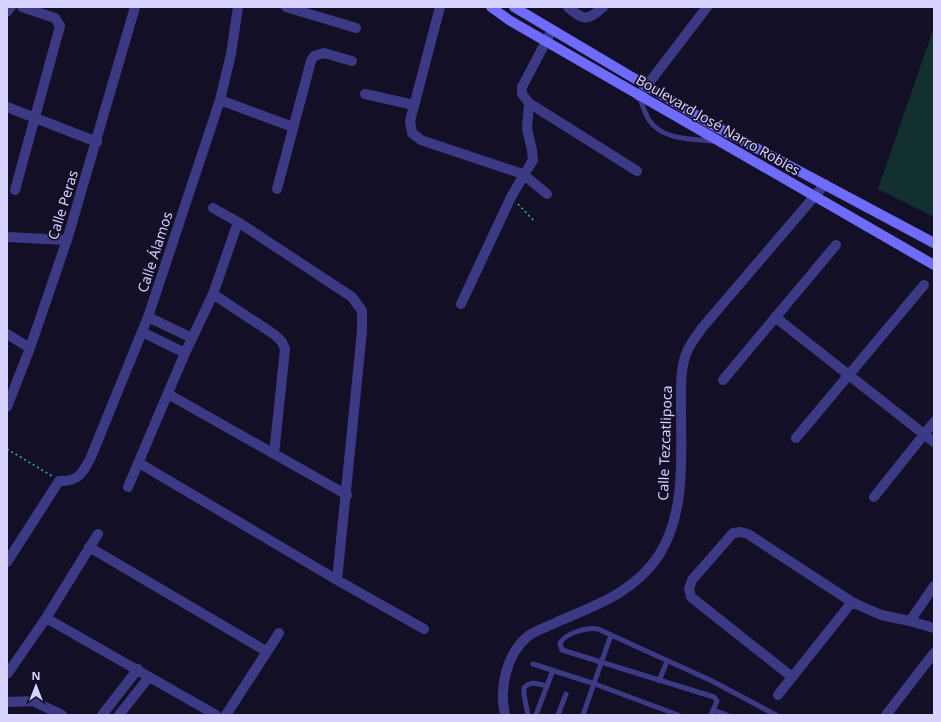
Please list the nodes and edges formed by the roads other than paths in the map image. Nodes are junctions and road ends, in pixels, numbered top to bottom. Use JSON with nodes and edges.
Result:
{"nodes":[{"id":1,"x":12,"y":7,"type":"edge"},
{"id":2,"x":22,"y":7,"type":"edge"},
{"id":3,"x":136,"y":7,"type":"edge"},
{"id":4,"x":238,"y":7,"type":"edge"},
{"id":5,"x":286,"y":7,"type":"edge"},
{"id":6,"x":440,"y":7,"type":"edge"},
{"id":7,"x":491,"y":7,"type":"edge"},
{"id":8,"x":514,"y":7,"type":"edge"},
{"id":9,"x":568,"y":7,"type":"edge"},
{"id":10,"x":603,"y":7,"type":"edge"},
{"id":11,"x":707,"y":7,"type":"edge"},
{"id":12,"x":7,"y":12,"type":"edge"},
{"id":13,"x":356,"y":28,"type":"dead end"},
{"id":14,"x":552,"y":30,"type":"junction"},
{"id":15,"x":546,"y":41,"type":"junction"},
{"id":16,"x":352,"y":61,"type":"dead end"},
{"id":17,"x":646,"y":85,"type":"junction"},
{"id":18,"x":365,"y":94,"type":"dead end"},
{"id":19,"x":639,"y":96,"type":"junction"},
{"id":20,"x":220,"y":100,"type":"junction"},
{"id":21,"x":529,"y":103,"type":"junction"},
{"id":22,"x":414,"y":105,"type":"junction"},
{"id":23,"x":7,"y":107,"type":"edge"},
{"id":24,"x":34,"y":117,"type":"junction"},
{"id":25,"x":293,"y":127,"type":"junction"},
{"id":26,"x":718,"y":141,"type":"junction"},
{"id":27,"x":97,"y":142,"type":"junction"},
{"id":28,"x":637,"y":171,"type":"dead end"},
{"id":29,"x":523,"y":174,"type":"junction"},
{"id":30,"x":825,"y":184,"type":"junction"},
{"id":31,"x":277,"y":189,"type":"dead end"},
{"id":32,"x":15,"y":190,"type":"dead end"},
{"id":33,"x":547,"y":194,"type":"dead end"},
{"id":34,"x":814,"y":196,"type":"junction"},
{"id":35,"x":213,"y":208,"type":"dead end"},
{"id":36,"x":238,"y":222,"type":"junction"},
{"id":37,"x":7,"y":236,"type":"edge"},
{"id":38,"x":67,"y":240,"type":"junction"},
{"id":39,"x":934,"y":243,"type":"edge"},
{"id":40,"x":836,"y":245,"type":"dead end"},
{"id":41,"x":934,"y":265,"type":"edge"},
{"id":42,"x":924,"y":285,"type":"dead end"},
{"id":43,"x":213,"y":294,"type":"junction"},
{"id":44,"x":461,"y":304,"type":"dead end"},
{"id":45,"x":148,"y":317,"type":"junction"},
{"id":46,"x":775,"y":317,"type":"junction"},
{"id":47,"x":142,"y":332,"type":"junction"},
{"id":48,"x":7,"y":334,"type":"edge"},
{"id":49,"x":192,"y":338,"type":"junction"},
{"id":50,"x":30,"y":348,"type":"junction"},
{"id":51,"x":185,"y":353,"type":"junction"},
{"id":52,"x":849,"y":375,"type":"junction"},
{"id":53,"x":723,"y":380,"type":"dead end"},
{"id":54,"x":11,"y":386,"type":"edge"},
{"id":55,"x":168,"y":394,"type":"junction"},
{"id":56,"x":7,"y":407,"type":"edge"},
{"id":57,"x":934,"y":422,"type":"edge"},
{"id":58,"x":924,"y":434,"type":"junction"},
{"id":59,"x":796,"y":438,"type":"dead end"},
{"id":60,"x":934,"y":442,"type":"edge"},
{"id":61,"x":274,"y":454,"type":"junction"},
{"id":62,"x":139,"y":463,"type":"junction"},
{"id":63,"x":128,"y":487,"type":"dead end"},
{"id":64,"x":347,"y":495,"type":"junction"},
{"id":65,"x":874,"y":497,"type":"dead end"},
{"id":66,"x":98,"y":534,"type":"dead end"},
{"id":67,"x":89,"y":547,"type":"junction"},
{"id":68,"x":7,"y":562,"type":"edge"},
{"id":69,"x":337,"y":580,"type":"junction"},
{"id":70,"x":934,"y":586,"type":"edge"},
{"id":71,"x":852,"y":602,"type":"junction"},
{"id":72,"x":46,"y":618,"type":"junction"},
{"id":73,"x":910,"y":621,"type":"junction"},
{"id":74,"x":934,"y":628,"type":"edge"},
{"id":75,"x":424,"y":629,"type":"dead end"},
{"id":76,"x":279,"y":633,"type":"dead end"},
{"id":77,"x":611,"y":635,"type":"junction"},
{"id":78,"x":266,"y":651,"type":"junction"},
{"id":79,"x":934,"y":653,"type":"edge"},
{"id":80,"x":667,"y":661,"type":"junction"},
{"id":81,"x":601,"y":662,"type":"junction"},
{"id":82,"x":533,"y":664,"type":"dead end"},
{"id":83,"x":138,"y":669,"type":"junction"},
{"id":84,"x":553,"y":670,"type":"junction"},
{"id":85,"x":8,"y":673,"type":"dead end"},
{"id":86,"x":149,"y":677,"type":"junction"},
{"id":87,"x":792,"y":677,"type":"junction"},
{"id":88,"x":659,"y":681,"type":"junction"},
{"id":89,"x":595,"y":684,"type":"junction"},
{"id":90,"x":547,"y":686,"type":"junction"},
{"id":91,"x":566,"y":694,"type":"dead end"},
{"id":92,"x":778,"y":695,"type":"dead end"},
{"id":93,"x":8,"y":704,"type":"edge"},
{"id":94,"x":712,"y":713,"type":"edge"},
{"id":95,"x":62,"y":715,"type":"edge"},
{"id":96,"x":102,"y":715,"type":"edge"},
{"id":97,"x":119,"y":715,"type":"edge"},
{"id":98,"x":216,"y":715,"type":"edge"},
{"id":99,"x":226,"y":715,"type":"edge"},
{"id":100,"x":505,"y":715,"type":"edge"},
{"id":101,"x":528,"y":715,"type":"edge"},
{"id":102,"x":536,"y":715,"type":"edge"},
{"id":103,"x":558,"y":715,"type":"edge"},
{"id":104,"x":583,"y":715,"type":"edge"},
{"id":105,"x":678,"y":715,"type":"edge"},
{"id":106,"x":727,"y":715,"type":"edge"},
{"id":107,"x":776,"y":715,"type":"edge"},
{"id":108,"x":886,"y":715,"type":"edge"}],
"edges":[{"from":1,"to":12,"type":"street"},
{"from":2,"to":24,"type":"street"},
{"from":3,"to":27,"type":"street","name":"Calle Peras"},
{"from":4,"to":20,"type":"street","name":"Calle Álamos"},
{"from":5,"to":13,"type":"street"},
{"from":6,"to":22,"type":"street"},
{"from":7,"to":15,"type":"street","name":"Boulevard José Narro Robles"},
{"from":8,"to":14,"type":"street","name":"Boulevard José Narro Robles"},
{"from":9,"to":10,"type":"street"},
{"from":11,"to":17,"type":"street"},
{"from":14,"to":15,"type":"street"},
{"from":14,"to":17,"type":"street","name":"Boulevard José Narro Robles"},
{"from":15,"to":19,"type":"street","name":"Boulevard José Narro Robles"},
{"from":15,"to":21,"type":"street"},
{"from":16,"to":25,"type":"street"},
{"from":17,"to":19,"type":"street"},
{"from":17,"to":30,"type":"street","name":"Boulevard José Narro Robles"},
{"from":18,"to":22,"type":"street"},
{"from":19,"to":26,"type":"street","name":"Boulevard José Narro Robles"},
{"from":19,"to":26,"type":"lane"},
{"from":20,"to":25,"type":"street"},
{"from":20,"to":45,"type":"street","name":"Calle Álamos"},
{"from":21,"to":28,"type":"street"},
{"from":21,"to":29,"type":"street"},
{"from":22,"to":29,"type":"street"},
{"from":23,"to":24,"type":"street"},
{"from":24,"to":27,"type":"street"},
{"from":24,"to":32,"type":"street"},
{"from":25,"to":31,"type":"street"},
{"from":26,"to":34,"type":"street","name":"Boulevard José Narro Robles"},
{"from":27,"to":38,"type":"street","name":"Calle Peras"},
{"from":29,"to":33,"type":"street"},
{"from":29,"to":44,"type":"street"},
{"from":30,"to":34,"type":"street","name":"Calle Tezcatlipoca"},
{"from":30,"to":39,"type":"street","name":"Boulevard José Narro Robles"},
{"from":34,"to":41,"type":"street","name":"Boulevard José Narro Robles"},
{"from":34,"to":100,"type":"street","name":"Calle Tezcatlipoca"},
{"from":35,"to":36,"type":"street"},
{"from":36,"to":43,"type":"street"},
{"from":36,"to":64,"type":"street"},
{"from":37,"to":38,"type":"street"},
{"from":38,"to":50,"type":"street","name":"Calle Peras"},
{"from":40,"to":46,"type":"street"},
{"from":42,"to":52,"type":"street"},
{"from":43,"to":49,"type":"street"},
{"from":43,"to":61,"type":"street"},
{"from":45,"to":47,"type":"street","name":"Calle Álamos"},
{"from":45,"to":49,"type":"street"},
{"from":46,"to":52,"type":"street"},
{"from":46,"to":53,"type":"street"},
{"from":47,"to":51,"type":"street"},
{"from":47,"to":68,"type":"street","name":"Calle Álamos"},
{"from":48,"to":50,"type":"street"},
{"from":49,"to":51,"type":"street"},
{"from":50,"to":54,"type":"street","name":"Calle Peras"},
{"from":51,"to":55,"type":"street"},
{"from":52,"to":58,"type":"street"},
{"from":52,"to":59,"type":"street"},
{"from":54,"to":56,"type":"street","name":"Calle Peras"},
{"from":55,"to":61,"type":"street"},
{"from":55,"to":62,"type":"street"},
{"from":57,"to":58,"type":"street"},
{"from":58,"to":60,"type":"street"},
{"from":58,"to":65,"type":"street"},
{"from":61,"to":64,"type":"street"},
{"from":62,"to":63,"type":"street"},
{"from":62,"to":69,"type":"street"},
{"from":64,"to":69,"type":"street"},
{"from":66,"to":67,"type":"street"},
{"from":67,"to":72,"type":"street"},
{"from":67,"to":78,"type":"street"},
{"from":69,"to":75,"type":"street"},
{"from":70,"to":73,"type":"street"},
{"from":71,"to":73,"type":"street"},
{"from":71,"to":87,"type":"street"},
{"from":71,"to":87,"type":"street"},
{"from":72,"to":83,"type":"street"},
{"from":72,"to":85,"type":"street"},
{"from":73,"to":74,"type":"street"},
{"from":76,"to":78,"type":"street"},
{"from":77,"to":80,"type":"lane"},
{"from":77,"to":81,"type":"lane"},
{"from":77,"to":81,"type":"lane"},
{"from":78,"to":99,"type":"street"},
{"from":79,"to":108,"type":"street"},
{"from":80,"to":88,"type":"lane"},
{"from":80,"to":107,"type":"lane"},
{"from":81,"to":88,"type":"lane"},
{"from":81,"to":89,"type":"lane"},
{"from":82,"to":84,"type":"lane"},
{"from":83,"to":86,"type":"street"},
{"from":83,"to":96,"type":"street"},
{"from":84,"to":89,"type":"lane"},
{"from":84,"to":90,"type":"lane"},
{"from":86,"to":97,"type":"street"},
{"from":86,"to":98,"type":"street"},
{"from":87,"to":92,"type":"street"},
{"from":88,"to":94,"type":"lane"},
{"from":89,"to":104,"type":"lane"},
{"from":89,"to":105,"type":"lane"},
{"from":90,"to":101,"type":"lane"},
{"from":90,"to":102,"type":"lane"},
{"from":91,"to":103,"type":"lane"},
{"from":93,"to":95,"type":"street"},
{"from":94,"to":106,"type":"lane"}]}
